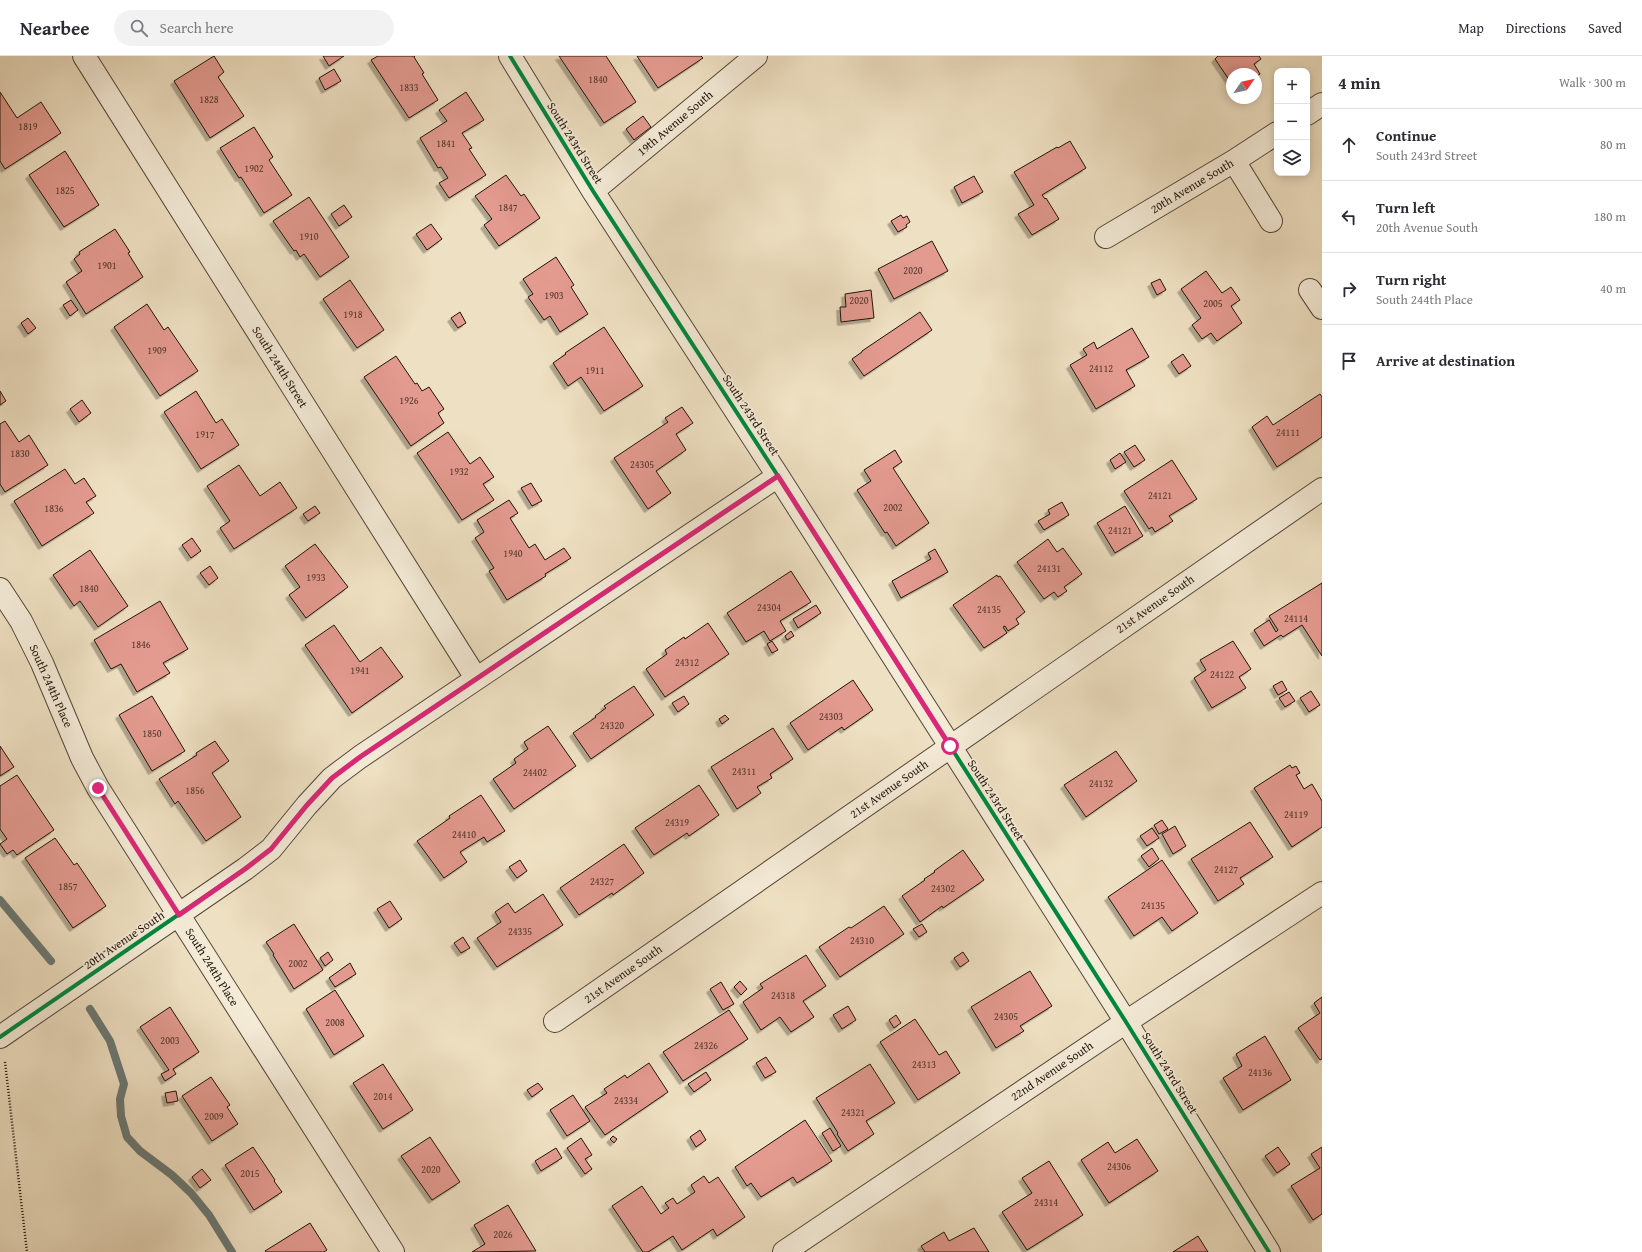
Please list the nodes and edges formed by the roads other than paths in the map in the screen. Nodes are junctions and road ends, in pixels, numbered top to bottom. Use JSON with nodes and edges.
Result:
{"nodes":[{"id":1,"x":84,"y":56,"type":"edge"},
{"id":2,"x":510,"y":56,"type":"edge"},
{"id":3,"x":756,"y":56,"type":"edge"},
{"id":4,"x":1322,"y":104,"type":"edge"},
{"id":5,"x":1310,"y":112,"type":"edge"},
{"id":6,"x":1274,"y":135,"type":"edge"},
{"id":7,"x":1234,"y":161,"type":"junction"},
{"id":8,"x":593,"y":191,"type":"junction"},
{"id":9,"x":1271,"y":220,"type":"dead end"},
{"id":10,"x":1106,"y":236,"type":"dead end"},
{"id":11,"x":778,"y":476,"type":"junction"},
{"id":12,"x":1322,"y":489,"type":"edge"},
{"id":13,"x":0,"y":589,"type":"edge"},
{"id":14,"x":476,"y":678,"type":"junction"},
{"id":15,"x":950,"y":746,"type":"junction"},
{"id":16,"x":1322,"y":892,"type":"edge"},
{"id":17,"x":179,"y":915,"type":"junction"},
{"id":18,"x":555,"y":1021,"type":"dead end"},
{"id":19,"x":1126,"y":1022,"type":"junction"},
{"id":20,"x":1,"y":1036,"type":"edge"},
{"id":21,"x":393,"y":1252,"type":"edge"},
{"id":22,"x":784,"y":1252,"type":"edge"},
{"id":23,"x":1269,"y":1252,"type":"edge"}],
"edges":[{"from":1,"to":14,"type":"street","name":"South 244th Street"},
{"from":2,"to":8,"type":"street","name":"South 243rd Street"},
{"from":3,"to":8,"type":"street","name":"19th Avenue South"},
{"from":4,"to":5,"type":"street"},
{"from":6,"to":7,"type":"street","name":"20th Avenue South"},
{"from":7,"to":9,"type":"street"},
{"from":7,"to":10,"type":"street","name":"20th Avenue South"},
{"from":8,"to":11,"type":"street","name":"South 243rd Street"},
{"from":11,"to":14,"type":"street","name":"20th Avenue South"},
{"from":11,"to":15,"type":"street","name":"South 243rd Street"},
{"from":12,"to":15,"type":"street","name":"21st Avenue South"},
{"from":13,"to":17,"type":"street","name":"South 244th Place"},
{"from":14,"to":17,"type":"street","name":"20th Avenue South"},
{"from":15,"to":18,"type":"street","name":"21st Avenue South"},
{"from":15,"to":19,"type":"street","name":"South 243rd Street"},
{"from":16,"to":19,"type":"street","name":"22nd Avenue South"},
{"from":17,"to":20,"type":"street","name":"20th Avenue South"},
{"from":17,"to":21,"type":"street","name":"South 244th Place"},
{"from":19,"to":22,"type":"street","name":"22nd Avenue South"},
{"from":19,"to":23,"type":"street","name":"South 243rd Street"}]}
